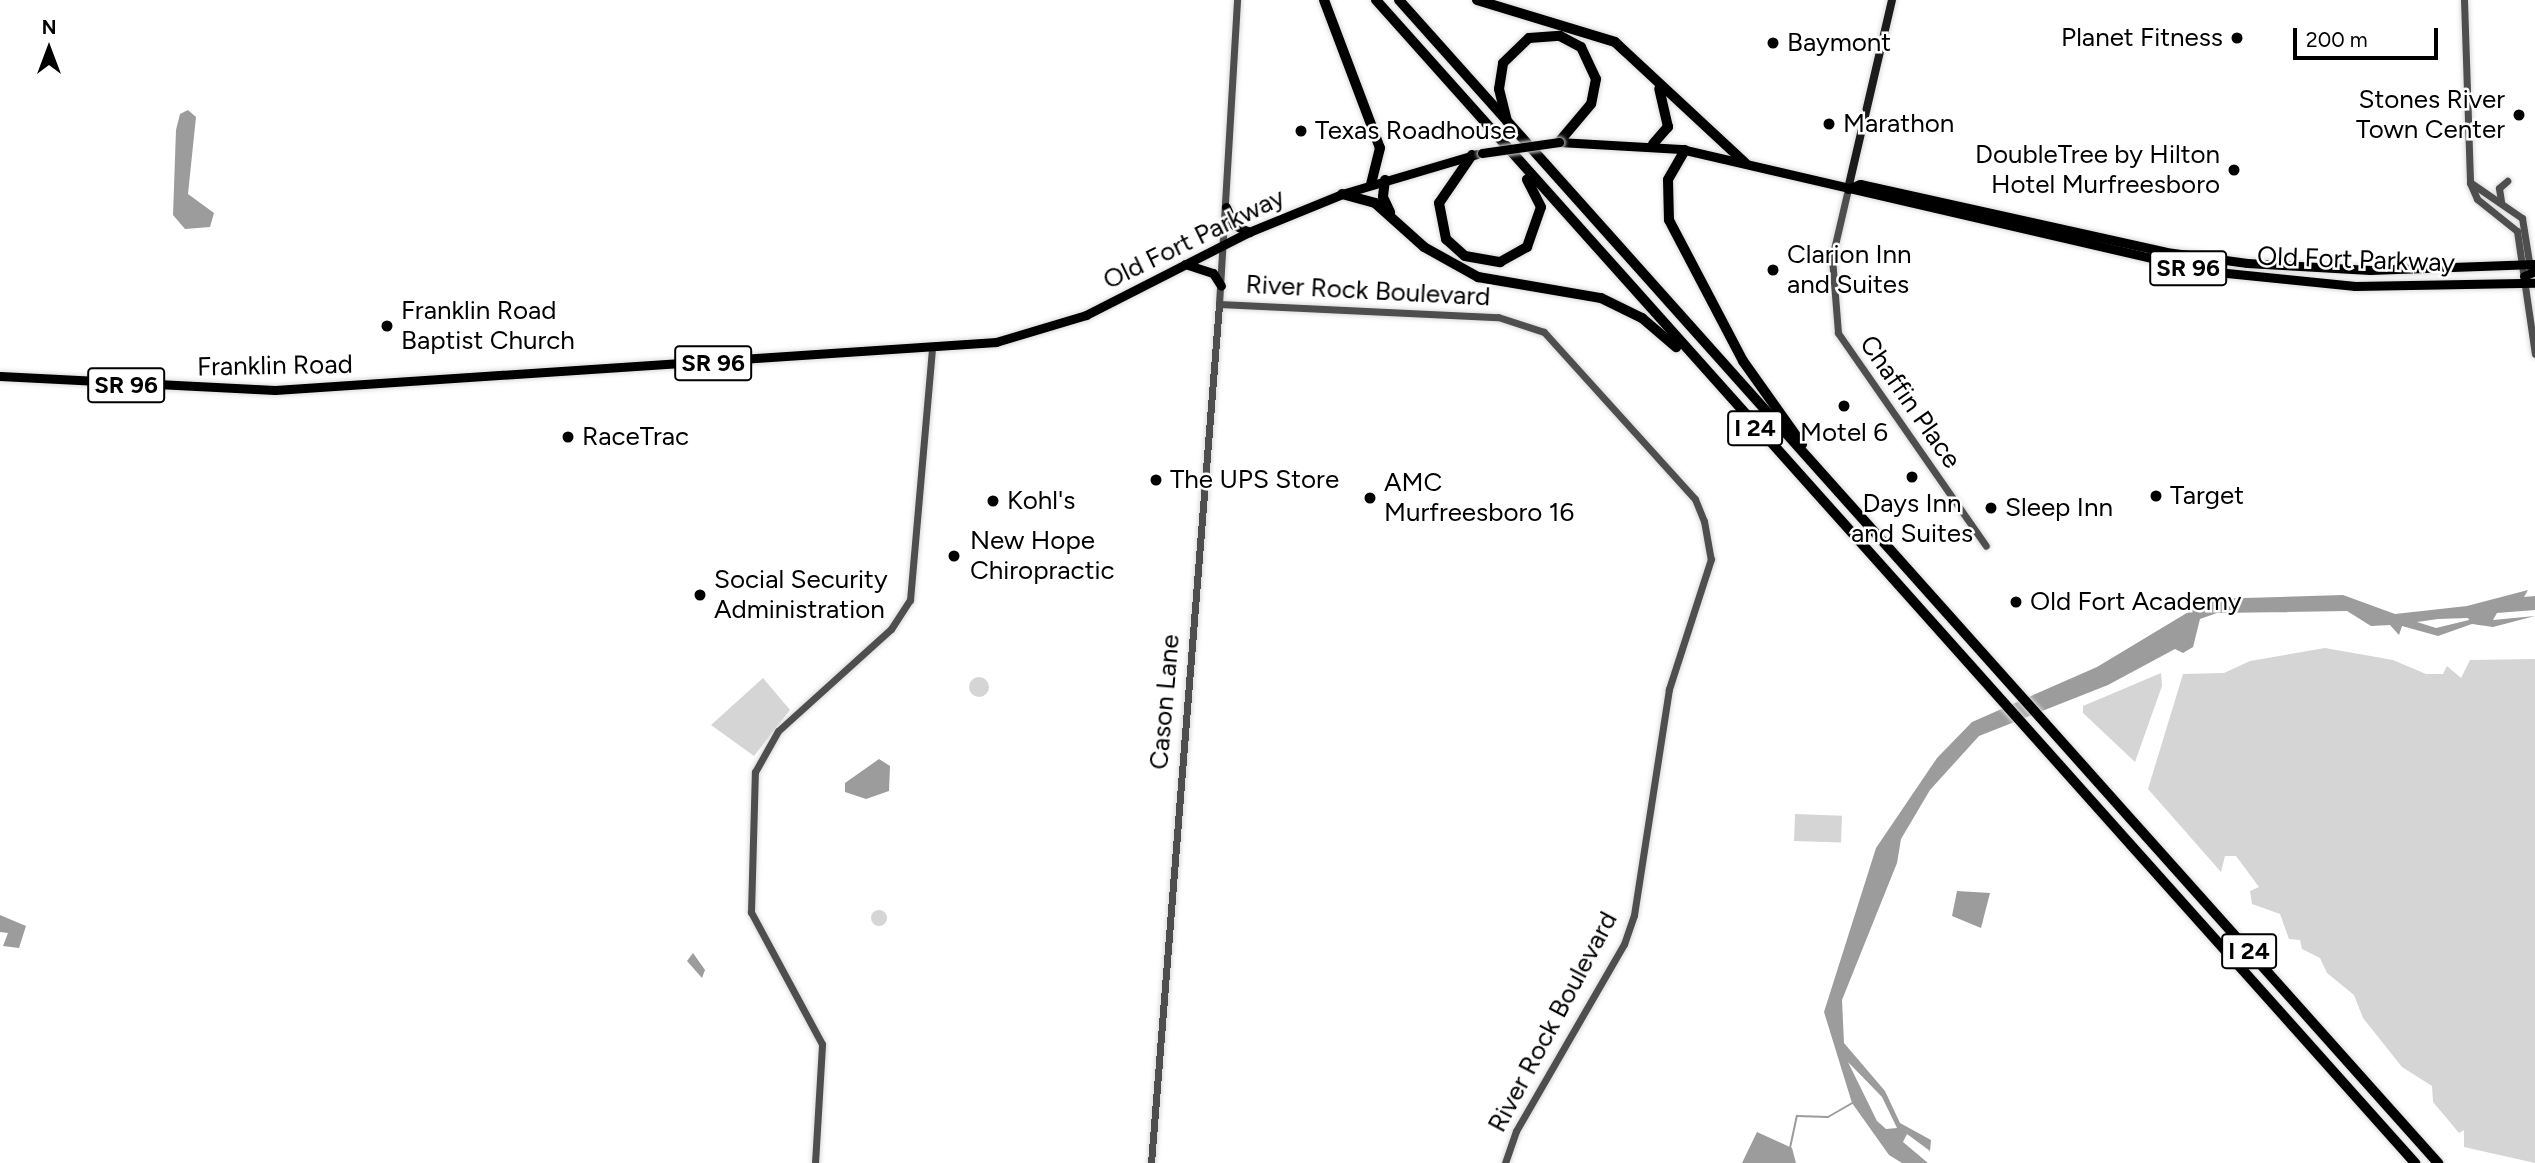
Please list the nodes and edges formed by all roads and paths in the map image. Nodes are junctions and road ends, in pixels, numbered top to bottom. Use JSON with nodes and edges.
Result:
{"nodes":[{"id":1,"x":1237,"y":0,"type":"edge"},
{"id":2,"x":1324,"y":0,"type":"edge"},
{"id":3,"x":1376,"y":0,"type":"edge"},
{"id":4,"x":1399,"y":0,"type":"edge"},
{"id":5,"x":1477,"y":0,"type":"edge"},
{"id":6,"x":1892,"y":0,"type":"edge"},
{"id":7,"x":2463,"y":0,"type":"edge"},
{"id":8,"x":1638,"y":60,"type":"junction"},
{"id":9,"x":1508,"y":125,"type":"junction"},
{"id":10,"x":1559,"y":142,"type":"junction"},
{"id":11,"x":1653,"y":144,"type":"junction"},
{"id":12,"x":1685,"y":150,"type":"junction"},
{"id":13,"x":1477,"y":154,"type":"junction"},
{"id":14,"x":1520,"y":163,"type":"junction"},
{"id":15,"x":1745,"y":163,"type":"junction"},
{"id":16,"x":1385,"y":180,"type":"junction"},
{"id":17,"x":2507,"y":181,"type":"dead end"},
{"id":18,"x":2470,"y":183,"type":"junction"},
{"id":19,"x":1371,"y":185,"type":"junction"},
{"id":20,"x":1848,"y":189,"type":"junction"},
{"id":21,"x":1342,"y":194,"type":"junction"},
{"id":22,"x":2501,"y":201,"type":"junction"},
{"id":23,"x":1226,"y":207,"type":"junction"},
{"id":24,"x":1398,"y":222,"type":"junction"},
{"id":25,"x":1249,"y":232,"type":"junction"},
{"id":26,"x":1224,"y":244,"type":"junction"},
{"id":27,"x":1185,"y":264,"type":"junction"},
{"id":28,"x":2529,"y":272,"type":"edge"},
{"id":29,"x":1220,"y":286,"type":"junction"},
{"id":30,"x":1219,"y":304,"type":"junction"},
{"id":31,"x":932,"y":349,"type":"junction"},
{"id":32,"x":2535,"y":354,"type":"edge"},
{"id":33,"x":1700,"y":366,"type":"junction"},
{"id":34,"x":551,"y":373,"type":"joint"},
{"id":35,"x":0,"y":376,"type":"edge"},
{"id":36,"x":1828,"y":482,"type":"junction"},
{"id":37,"x":1986,"y":545,"type":"dead end"},
{"id":38,"x":815,"y":1163,"type":"edge"},
{"id":39,"x":1151,"y":1163,"type":"edge"},
{"id":40,"x":1505,"y":1163,"type":"edge"},
{"id":41,"x":2415,"y":1163,"type":"edge"},
{"id":42,"x":2438,"y":1163,"type":"edge"}],
"edges":[{"from":1,"to":23,"type":"street","name":"Cason Lane"},
{"from":2,"to":19,"type":"highway"},
{"from":3,"to":14,"type":"highway","number":"I 24"},
{"from":4,"to":9,"type":"highway","number":"I 24"},
{"from":5,"to":8,"type":"highway"},
{"from":6,"to":20,"type":"main road"},
{"from":7,"to":18,"type":"street"},
{"from":8,"to":11,"type":"highway"},
{"from":8,"to":15,"type":"highway"},
{"from":9,"to":10,"type":"highway"},
{"from":9,"to":36,"type":"highway","number":"I 24"},
{"from":10,"to":11,"type":"main road","name":"Old Fort Parkway","number":"SR 96"},
{"from":10,"to":13,"type":"main road","name":"Old Fort Parkway","number":"SR 96","bridge":true},
{"from":11,"to":12,"type":"main road","name":"Old Fort Parkway","number":"SR 96"},
{"from":12,"to":15,"type":"main road","name":"Old Fort Parkway","number":"SR 96"},
{"from":12,"to":36,"type":"highway"},
{"from":13,"to":14,"type":"highway"},
{"from":13,"to":16,"type":"main road","name":"Old Fort Parkway","number":"SR 96"},
{"from":14,"to":33,"type":"highway","number":"I 24"},
{"from":15,"to":20,"type":"main road","name":"Old Fort Parkway","number":"SR 96"},
{"from":16,"to":19,"type":"main road","name":"Old Fort Parkway","number":"SR 96"},
{"from":16,"to":24,"type":"highway"},
{"from":17,"to":22,"type":"street"},
{"from":18,"to":22,"type":"street"},
{"from":18,"to":28,"type":"street"},
{"from":19,"to":21,"type":"main road","name":"Old Fort Parkway","number":"SR 96"},
{"from":20,"to":28,"type":"main road","name":"Old Fort Parkway","number":"SR 96"},
{"from":20,"to":28,"type":"main road","name":"Old Fort Parkway","number":"SR 96"},
{"from":20,"to":37,"type":"street","name":"Chaffin Place"},
{"from":21,"to":24,"type":"highway"},
{"from":21,"to":25,"type":"main road","name":"Old Fort Parkway","number":"SR 96"},
{"from":22,"to":28,"type":"street"},
{"from":23,"to":25,"type":"main road"},
{"from":23,"to":26,"type":"street","name":"Cason Lane"},
{"from":24,"to":33,"type":"highway"},
{"from":25,"to":26,"type":"main road","name":"Old Fort Parkway","number":"SR 96"},
{"from":26,"to":27,"type":"main road","name":"Old Fort Parkway","number":"SR 96"},
{"from":26,"to":29,"type":"street","name":"Cason Lane"},
{"from":27,"to":29,"type":"main road"},
{"from":27,"to":31,"type":"main road","name":"Old Fort Parkway","number":"SR 96"},
{"from":28,"to":32,"type":"street"},
{"from":29,"to":30,"type":"street","name":"Cason Lane"},
{"from":30,"to":39,"type":"street","name":"Cason Lane"},
{"from":30,"to":40,"type":"street","name":"River Rock Boulevard"},
{"from":31,"to":34,"type":"main road","name":"Old Fort Parkway","number":"SR 96"},
{"from":31,"to":38,"type":"street"},
{"from":33,"to":41,"type":"highway","number":"I 24"},
{"from":34,"to":35,"type":"main road","name":"Franklin Road","number":"SR 96"},
{"from":36,"to":42,"type":"highway","number":"I 24"}]}
